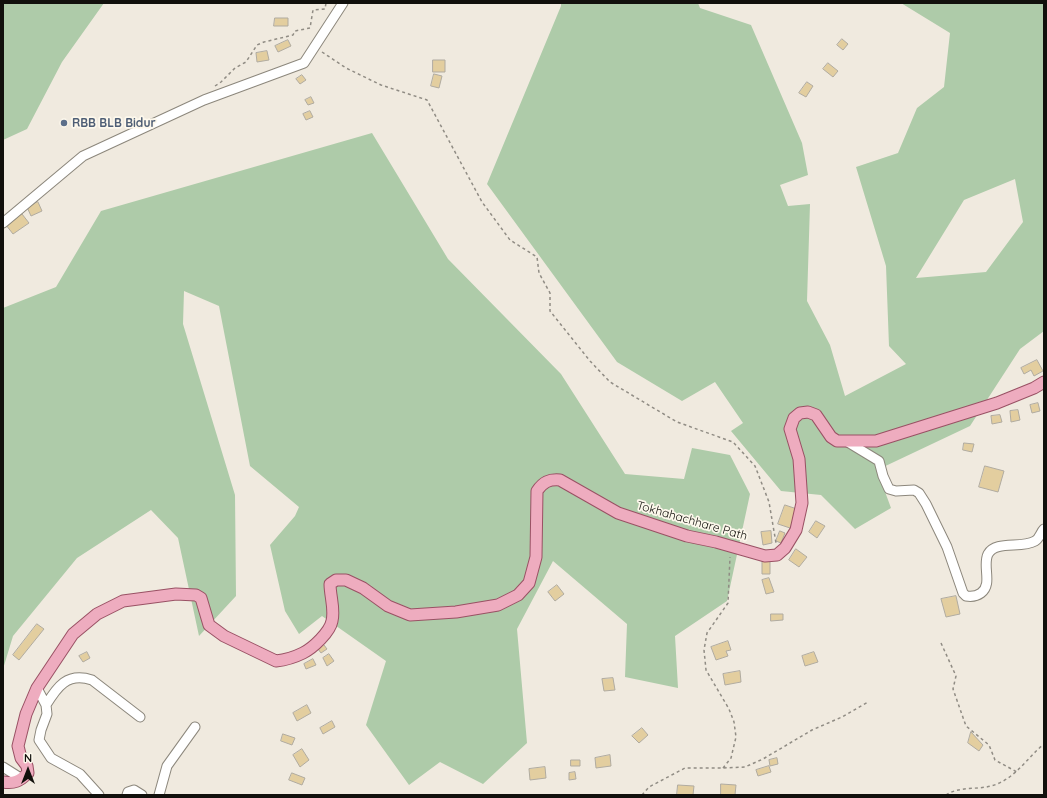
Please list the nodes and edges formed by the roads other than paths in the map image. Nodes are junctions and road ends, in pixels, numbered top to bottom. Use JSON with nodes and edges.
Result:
{"nodes":[{"id":1,"x":343,"y":3,"type":"edge"},
{"id":2,"x":3,"y":223,"type":"edge"},
{"id":3,"x":1044,"y":382,"type":"edge"},
{"id":4,"x":846,"y":441,"type":"junction"},
{"id":5,"x":1044,"y":529,"type":"edge"},
{"id":6,"x":37,"y":688,"type":"junction"},
{"id":7,"x":46,"y":705,"type":"junction"},
{"id":8,"x":140,"y":717,"type":"dead end"},
{"id":9,"x":195,"y":727,"type":"dead end"},
{"id":10,"x":3,"y":767,"type":"edge"},
{"id":11,"x":22,"y":779,"type":"junction"},
{"id":12,"x":3,"y":782,"type":"edge"},
{"id":13,"x":99,"y":795,"type":"edge"},
{"id":14,"x":127,"y":795,"type":"edge"},
{"id":15,"x":142,"y":795,"type":"edge"},
{"id":16,"x":159,"y":795,"type":"edge"}],
"edges":[{"from":1,"to":2,"type":"street"},
{"from":3,"to":4,"type":"main road"},
{"from":4,"to":5,"type":"street"},
{"from":4,"to":6,"type":"main road","name":"Tokhahachhare Path"},
{"from":6,"to":7,"type":"street"},
{"from":6,"to":11,"type":"main road","name":"Tokhahachhare Path"},
{"from":7,"to":8,"type":"street"},
{"from":7,"to":13,"type":"street"},
{"from":9,"to":16,"type":"street"},
{"from":10,"to":11,"type":"street"},
{"from":11,"to":12,"type":"main road"},
{"from":14,"to":15,"type":"street"}]}
